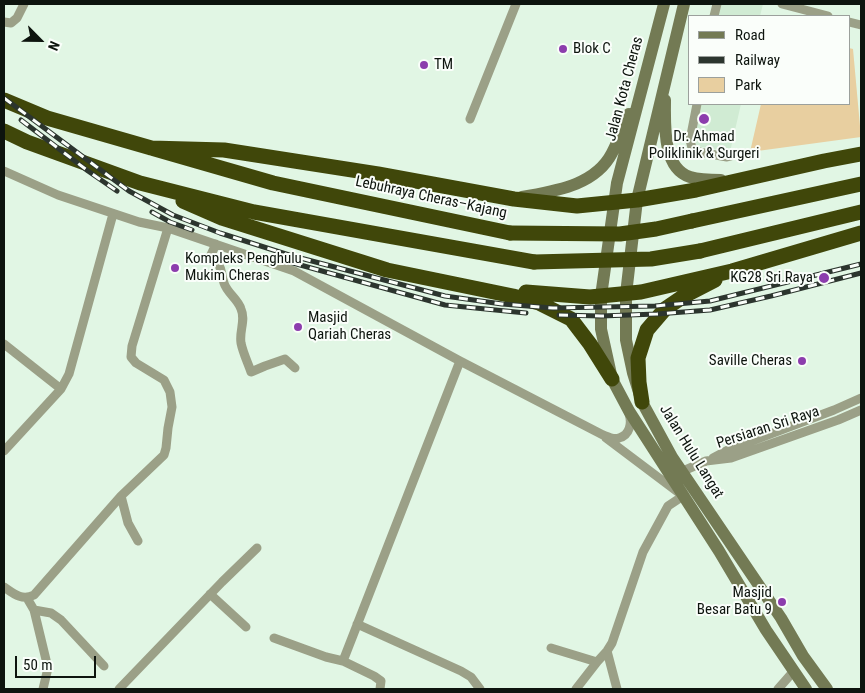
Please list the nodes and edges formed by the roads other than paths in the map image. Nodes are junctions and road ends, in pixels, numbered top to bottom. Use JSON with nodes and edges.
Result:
{"nodes":[{"id":1,"x":24,"y":4,"type":"edge"},
{"id":2,"x":516,"y":4,"type":"edge"},
{"id":3,"x":664,"y":4,"type":"edge"},
{"id":4,"x":684,"y":4,"type":"edge"},
{"id":5,"x":782,"y":4,"type":"edge"},
{"id":6,"x":824,"y":15,"type":"edge"},
{"id":7,"x":8,"y":23,"type":"edge"},
{"id":8,"x":645,"y":75,"type":"junction"},
{"id":9,"x":666,"y":78,"type":"junction"},
{"id":10,"x":4,"y":100,"type":"edge"},
{"id":11,"x":697,"y":105,"type":"edge"},
{"id":12,"x":470,"y":119,"type":"dead end"},
{"id":13,"x":4,"y":131,"type":"edge"},
{"id":14,"x":151,"y":148,"type":"junction"},
{"id":15,"x":861,"y":154,"type":"edge"},
{"id":16,"x":731,"y":156,"type":"dead end"},
{"id":17,"x":4,"y":171,"type":"edge"},
{"id":18,"x":738,"y":180,"type":"junction"},
{"id":19,"x":140,"y":183,"type":"junction"},
{"id":20,"x":861,"y":184,"type":"edge"},
{"id":21,"x":514,"y":199,"type":"junction"},
{"id":22,"x":637,"y":200,"type":"junction"},
{"id":23,"x":614,"y":202,"type":"junction"},
{"id":24,"x":861,"y":212,"type":"edge"},
{"id":25,"x":113,"y":214,"type":"junction"},
{"id":26,"x":168,"y":228,"type":"junction"},
{"id":27,"x":861,"y":233,"type":"edge"},
{"id":28,"x":216,"y":244,"type":"junction"},
{"id":29,"x":732,"y":271,"type":"junction"},
{"id":30,"x":479,"y":289,"type":"junction"},
{"id":31,"x":626,"y":294,"type":"junction"},
{"id":32,"x":601,"y":296,"type":"junction"},
{"id":33,"x":4,"y":344,"type":"edge"},
{"id":34,"x":460,"y":360,"type":"junction"},
{"id":35,"x":295,"y":368,"type":"dead end"},
{"id":36,"x":612,"y":378,"type":"junction"},
{"id":37,"x":61,"y":389,"type":"junction"},
{"id":38,"x":861,"y":398,"type":"edge"},
{"id":39,"x":642,"y":402,"type":"junction"},
{"id":40,"x":861,"y":410,"type":"edge"},
{"id":41,"x":628,"y":411,"type":"junction"},
{"id":42,"x":603,"y":435,"type":"junction"},
{"id":43,"x":4,"y":452,"type":"edge"},
{"id":44,"x":706,"y":461,"type":"junction"},
{"id":45,"x":683,"y":471,"type":"junction"},
{"id":46,"x":121,"y":496,"type":"junction"},
{"id":47,"x":683,"y":496,"type":"junction"},
{"id":48,"x":138,"y":541,"type":"dead end"},
{"id":49,"x":257,"y":548,"type":"dead end"},
{"id":50,"x":4,"y":587,"type":"edge"},
{"id":51,"x":210,"y":594,"type":"junction"},
{"id":52,"x":27,"y":598,"type":"junction"},
{"id":53,"x":34,"y":610,"type":"junction"},
{"id":54,"x":357,"y":624,"type":"junction"},
{"id":55,"x":246,"y":627,"type":"dead end"},
{"id":56,"x":274,"y":638,"type":"dead end"},
{"id":57,"x":552,"y":648,"type":"dead end"},
{"id":58,"x":608,"y":651,"type":"junction"},
{"id":59,"x":343,"y":661,"type":"junction"},
{"id":60,"x":597,"y":662,"type":"junction"},
{"id":61,"x":104,"y":666,"type":"dead end"},
{"id":62,"x":793,"y":672,"type":"junction"},
{"id":63,"x":43,"y":689,"type":"edge"},
{"id":64,"x":119,"y":689,"type":"edge"},
{"id":65,"x":380,"y":689,"type":"edge"},
{"id":66,"x":480,"y":689,"type":"edge"},
{"id":67,"x":576,"y":689,"type":"edge"},
{"id":68,"x":617,"y":689,"type":"edge"},
{"id":69,"x":778,"y":689,"type":"edge"},
{"id":70,"x":806,"y":689,"type":"edge"},
{"id":71,"x":827,"y":689,"type":"edge"}],
"edges":[{"from":1,"to":7,"type":"street"},
{"from":2,"to":12,"type":"street"},
{"from":3,"to":8,"type":"main road","name":"Jalan Kota Cheras"},
{"from":4,"to":9,"type":"main road"},
{"from":5,"to":6,"type":"street"},
{"from":8,"to":21,"type":"main road"},
{"from":8,"to":23,"type":"main road","name":"Jalan Kota Cheras"},
{"from":9,"to":18,"type":"main road"},
{"from":9,"to":22,"type":"main road"},
{"from":10,"to":14,"type":"highway","name":"Lebuhraya Cheras–Kajang"},
{"from":11,"to":16,"type":"street"},
{"from":13,"to":19,"type":"highway"},
{"from":14,"to":20,"type":"highway","name":"Lebuhraya Cheras–Kajang","bridge":true},
{"from":14,"to":21,"type":"highway"},
{"from":15,"to":18,"type":"highway"},
{"from":17,"to":25,"type":"street"},
{"from":18,"to":22,"type":"highway"},
{"from":19,"to":24,"type":"highway","bridge":true},
{"from":19,"to":30,"type":"highway"},
{"from":21,"to":23,"type":"highway"},
{"from":22,"to":23,"type":"highway"},
{"from":22,"to":31,"type":"main road","name":"Jalan Hulu Langat"},
{"from":23,"to":32,"type":"main road","name":"Jalan Hulu Langat"},
{"from":25,"to":26,"type":"street"},
{"from":25,"to":37,"type":"street"},
{"from":26,"to":28,"type":"street"},
{"from":26,"to":46,"type":"street"},
{"from":27,"to":29,"type":"highway"},
{"from":28,"to":34,"type":"street"},
{"from":28,"to":35,"type":"street"},
{"from":29,"to":31,"type":"highway"},
{"from":29,"to":39,"type":"highway"},
{"from":30,"to":32,"type":"highway"},
{"from":30,"to":36,"type":"highway"},
{"from":31,"to":32,"type":"highway"},
{"from":31,"to":39,"type":"main road","name":"Jalan Hulu Langat"},
{"from":32,"to":36,"type":"main road","name":"Jalan Hulu Langat"},
{"from":33,"to":37,"type":"street"},
{"from":34,"to":42,"type":"street"},
{"from":34,"to":54,"type":"street"},
{"from":36,"to":41,"type":"main road","name":"Jalan Hulu Langat"},
{"from":37,"to":43,"type":"street"},
{"from":38,"to":44,"type":"street","name":"Persiaran Sri Raya"},
{"from":39,"to":45,"type":"main road","name":"Jalan Hulu Langat"},
{"from":40,"to":44,"type":"street","name":"Persiaran Sri Raya"},
{"from":41,"to":42,"type":"street"},
{"from":41,"to":47,"type":"main road","name":"Jalan Hulu Langat"},
{"from":42,"to":47,"type":"street"},
{"from":44,"to":45,"type":"street","name":"Persiaran Sri Raya"},
{"from":45,"to":71,"type":"main road","name":"Jalan Hulu Langat"},
{"from":46,"to":48,"type":"street"},
{"from":46,"to":52,"type":"street"},
{"from":47,"to":58,"type":"street"},
{"from":47,"to":62,"type":"main road","name":"Jalan Hulu Langat"},
{"from":49,"to":51,"type":"street"},
{"from":50,"to":52,"type":"street"},
{"from":51,"to":55,"type":"street"},
{"from":51,"to":64,"type":"street"},
{"from":52,"to":53,"type":"street"},
{"from":53,"to":61,"type":"street"},
{"from":53,"to":63,"type":"street"},
{"from":54,"to":59,"type":"street"},
{"from":54,"to":66,"type":"street"},
{"from":56,"to":59,"type":"street"},
{"from":57,"to":60,"type":"street"},
{"from":58,"to":60,"type":"street"},
{"from":58,"to":68,"type":"street"},
{"from":59,"to":65,"type":"street"},
{"from":60,"to":67,"type":"street"},
{"from":62,"to":69,"type":"street"},
{"from":62,"to":70,"type":"main road","name":"Jalan Hulu Langat"}]}
